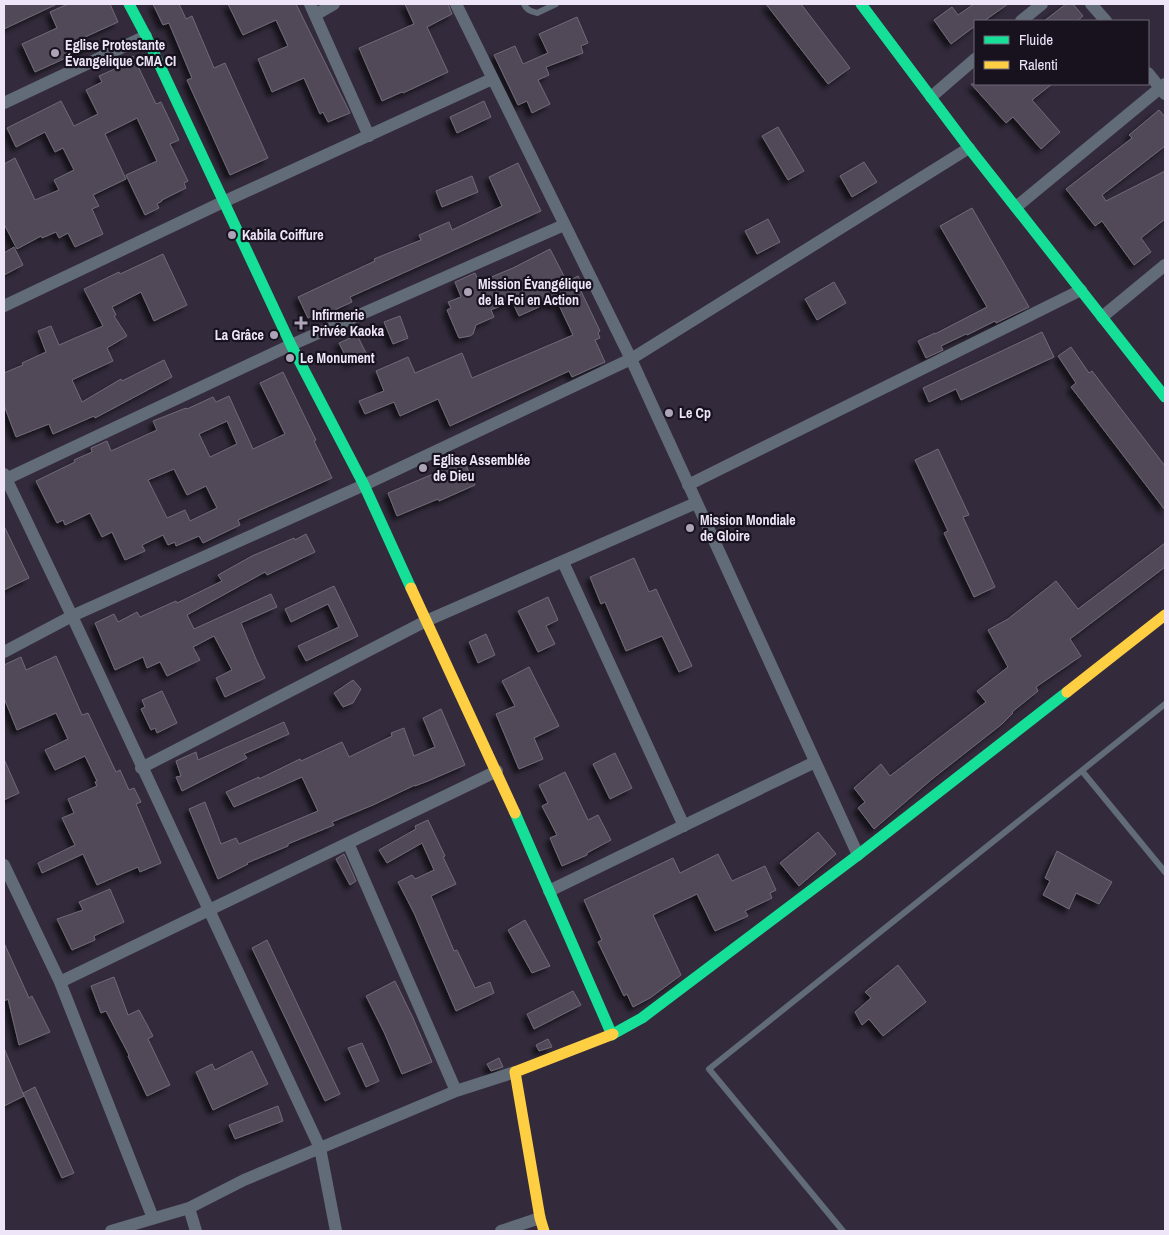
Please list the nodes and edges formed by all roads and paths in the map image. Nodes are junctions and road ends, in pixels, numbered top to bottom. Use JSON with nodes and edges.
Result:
{"nodes":[{"id":1,"x":129,"y":4,"type":"edge"},
{"id":2,"x":334,"y":4,"type":"edge"},
{"id":3,"x":456,"y":4,"type":"edge"},
{"id":4,"x":524,"y":4,"type":"edge"},
{"id":5,"x":556,"y":4,"type":"edge"},
{"id":6,"x":861,"y":4,"type":"edge"},
{"id":7,"x":1042,"y":4,"type":"edge"},
{"id":8,"x":1091,"y":4,"type":"edge"},
{"id":9,"x":313,"y":9,"type":"edge"},
{"id":10,"x":1022,"y":20,"type":"edge"},
{"id":11,"x":1105,"y":20,"type":"edge"},
{"id":12,"x":146,"y":36,"type":"junction"},
{"id":13,"x":974,"y":60,"type":"edge"},
{"id":14,"x":1149,"y":73,"type":"edge"},
{"id":15,"x":492,"y":79,"type":"junction"},
{"id":16,"x":1164,"y":88,"type":"edge"},
{"id":17,"x":930,"y":97,"type":"junction"},
{"id":18,"x":4,"y":103,"type":"edge"},
{"id":19,"x":369,"y":136,"type":"junction"},
{"id":20,"x":969,"y":148,"type":"junction"},
{"id":21,"x":223,"y":202,"type":"junction"},
{"id":22,"x":1016,"y":207,"type":"junction"},
{"id":23,"x":564,"y":225,"type":"junction"},
{"id":24,"x":1165,"y":265,"type":"edge"},
{"id":25,"x":1081,"y":290,"type":"junction"},
{"id":26,"x":4,"y":306,"type":"edge"},
{"id":27,"x":1102,"y":317,"type":"junction"},
{"id":28,"x":291,"y":345,"type":"junction"},
{"id":29,"x":630,"y":359,"type":"junction"},
{"id":30,"x":1165,"y":397,"type":"edge"},
{"id":31,"x":5,"y":477,"type":"edge"},
{"id":32,"x":364,"y":485,"type":"junction"},
{"id":33,"x":688,"y":486,"type":"junction"},
{"id":34,"x":696,"y":503,"type":"junction"},
{"id":35,"x":562,"y":562,"type":"junction"},
{"id":36,"x":1165,"y":615,"type":"edge"},
{"id":37,"x":72,"y":616,"type":"junction"},
{"id":38,"x":426,"y":621,"type":"junction"},
{"id":39,"x":4,"y":652,"type":"edge"},
{"id":40,"x":1165,"y":704,"type":"edge"},
{"id":41,"x":815,"y":762,"type":"junction"},
{"id":42,"x":142,"y":768,"type":"junction"},
{"id":43,"x":497,"y":771,"type":"junction"},
{"id":44,"x":1082,"y":771,"type":"junction"},
{"id":45,"x":684,"y":826,"type":"junction"},
{"id":46,"x":348,"y":843,"type":"junction"},
{"id":47,"x":858,"y":856,"type":"junction"},
{"id":48,"x":4,"y":865,"type":"edge"},
{"id":49,"x":1165,"y":872,"type":"edge"},
{"id":50,"x":550,"y":891,"type":"junction"},
{"id":51,"x":208,"y":910,"type":"junction"},
{"id":52,"x":60,"y":982,"type":"junction"},
{"id":53,"x":612,"y":1034,"type":"junction"},
{"id":54,"x":515,"y":1072,"type":"junction"},
{"id":55,"x":456,"y":1091,"type":"junction"},
{"id":56,"x":320,"y":1148,"type":"junction"},
{"id":57,"x":189,"y":1208,"type":"junction"},
{"id":58,"x":153,"y":1218,"type":"junction"},
{"id":59,"x":540,"y":1218,"type":"junction"},
{"id":60,"x":111,"y":1231,"type":"edge"},
{"id":61,"x":196,"y":1231,"type":"edge"},
{"id":62,"x":336,"y":1231,"type":"edge"},
{"id":63,"x":502,"y":1231,"type":"edge"},
{"id":64,"x":544,"y":1231,"type":"edge"},
{"id":65,"x":843,"y":1231,"type":"edge"}],
"edges":[{"from":1,"to":12,"type":"street"},
{"from":2,"to":9,"type":"street"},
{"from":3,"to":15,"type":"street"},
{"from":4,"to":5,"type":"lane"},
{"from":6,"to":17,"type":"street"},
{"from":7,"to":10,"type":"street"},
{"from":8,"to":11,"type":"street"},
{"from":9,"to":19,"type":"street"},
{"from":12,"to":18,"type":"street"},
{"from":12,"to":21,"type":"street"},
{"from":13,"to":17,"type":"street"},
{"from":14,"to":16,"type":"street"},
{"from":15,"to":19,"type":"street"},
{"from":15,"to":23,"type":"street"},
{"from":16,"to":22,"type":"street"},
{"from":17,"to":20,"type":"street"},
{"from":19,"to":21,"type":"street"},
{"from":20,"to":22,"type":"street"},
{"from":20,"to":29,"type":"street"},
{"from":21,"to":26,"type":"street"},
{"from":21,"to":28,"type":"street"},
{"from":22,"to":25,"type":"street"},
{"from":23,"to":28,"type":"street"},
{"from":23,"to":29,"type":"street"},
{"from":24,"to":27,"type":"street"},
{"from":25,"to":27,"type":"street"},
{"from":25,"to":33,"type":"street"},
{"from":27,"to":30,"type":"street"},
{"from":28,"to":31,"type":"street"},
{"from":28,"to":32,"type":"street"},
{"from":29,"to":32,"type":"street"},
{"from":29,"to":33,"type":"street"},
{"from":31,"to":37,"type":"street"},
{"from":32,"to":37,"type":"street"},
{"from":32,"to":38,"type":"street"},
{"from":33,"to":34,"type":"street"},
{"from":34,"to":35,"type":"street"},
{"from":34,"to":41,"type":"street"},
{"from":35,"to":38,"type":"street"},
{"from":35,"to":45,"type":"street"},
{"from":36,"to":47,"type":"street"},
{"from":37,"to":39,"type":"street"},
{"from":37,"to":42,"type":"street"},
{"from":38,"to":42,"type":"street"},
{"from":38,"to":43,"type":"street"},
{"from":40,"to":44,"type":"lane"},
{"from":41,"to":45,"type":"street"},
{"from":41,"to":47,"type":"street"},
{"from":42,"to":51,"type":"street"},
{"from":43,"to":46,"type":"street"},
{"from":43,"to":50,"type":"street"},
{"from":44,"to":49,"type":"lane"},
{"from":44,"to":65,"type":"lane"},
{"from":45,"to":50,"type":"street"},
{"from":46,"to":51,"type":"street"},
{"from":46,"to":55,"type":"street"},
{"from":47,"to":53,"type":"street"},
{"from":48,"to":52,"type":"street"},
{"from":50,"to":53,"type":"street"},
{"from":51,"to":52,"type":"street"},
{"from":51,"to":56,"type":"street"},
{"from":52,"to":58,"type":"street"},
{"from":53,"to":54,"type":"street"},
{"from":54,"to":55,"type":"street"},
{"from":54,"to":59,"type":"street"},
{"from":55,"to":56,"type":"street"},
{"from":56,"to":57,"type":"street"},
{"from":56,"to":62,"type":"street"},
{"from":57,"to":58,"type":"street"},
{"from":57,"to":61,"type":"street"},
{"from":58,"to":60,"type":"street"},
{"from":59,"to":63,"type":"street"},
{"from":59,"to":64,"type":"street"}]}
